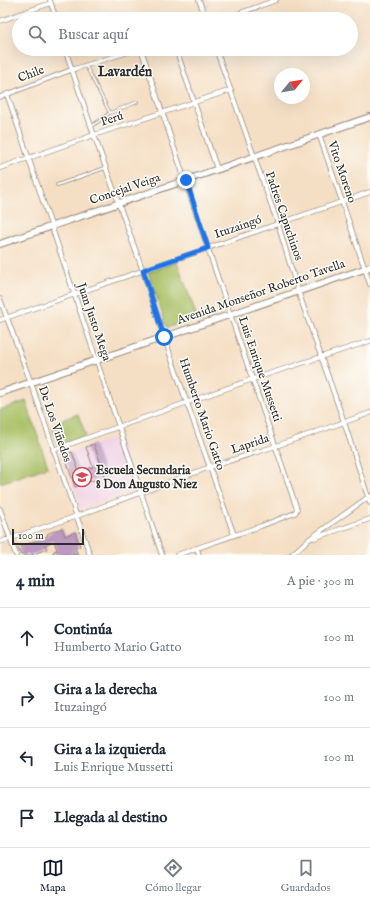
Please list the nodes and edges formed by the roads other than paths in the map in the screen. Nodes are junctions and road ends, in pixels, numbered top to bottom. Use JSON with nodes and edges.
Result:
{"nodes":[{"id":1,"x":199,"y":0,"type":"edge"},
{"id":2,"x":276,"y":0,"type":"edge"},
{"id":3,"x":50,"y":2,"type":"edge"},
{"id":4,"x":24,"y":12,"type":"edge"},
{"id":5,"x":54,"y":12,"type":"edge"},
{"id":6,"x":203,"y":12,"type":"edge"},
{"id":7,"x":243,"y":12,"type":"edge"},
{"id":8,"x":12,"y":16,"type":"edge"},
{"id":9,"x":0,"y":21,"type":"edge"},
{"id":10,"x":67,"y":56,"type":"edge"},
{"id":11,"x":115,"y":56,"type":"edge"},
{"id":12,"x":143,"y":56,"type":"edge"},
{"id":13,"x":178,"y":56,"type":"edge"},
{"id":14,"x":219,"y":56,"type":"edge"},
{"id":15,"x":85,"y":65,"type":"junction"},
{"id":16,"x":71,"y":70,"type":"junction"},
{"id":17,"x":231,"y":90,"type":"junction"},
{"id":18,"x":6,"y":94,"type":"junction"},
{"id":19,"x":0,"y":97,"type":"edge"},
{"id":20,"x":136,"y":102,"type":"dead end"},
{"id":21,"x":194,"y":103,"type":"junction"},
{"id":22,"x":110,"y":113,"type":"junction"},
{"id":23,"x":163,"y":113,"type":"junction"},
{"id":24,"x":370,"y":117,"type":"edge"},
{"id":25,"x":91,"y":126,"type":"junction"},
{"id":26,"x":319,"y":134,"type":"junction"},
{"id":27,"x":94,"y":135,"type":"junction"},
{"id":28,"x":254,"y":157,"type":"junction"},
{"id":29,"x":28,"y":158,"type":"junction"},
{"id":30,"x":0,"y":168,"type":"edge"},
{"id":31,"x":106,"y":168,"type":"junction"},
{"id":32,"x":217,"y":169,"type":"junction"},
{"id":33,"x":186,"y":180,"type":"junction"},
{"id":34,"x":57,"y":185,"type":"dead end"},
{"id":35,"x":370,"y":192,"type":"edge"},
{"id":36,"x":342,"y":202,"type":"junction"},
{"id":37,"x":119,"y":203,"type":"junction"},
{"id":38,"x":278,"y":224,"type":"junction"},
{"id":39,"x":51,"y":226,"type":"junction"},
{"id":40,"x":0,"y":244,"type":"edge"},
{"id":41,"x":208,"y":248,"type":"junction"},
{"id":42,"x":367,"y":267,"type":"edge"},
{"id":43,"x":143,"y":270,"type":"junction"},
{"id":44,"x":370,"y":284,"type":"edge"},
{"id":45,"x":298,"y":290,"type":"junction"},
{"id":46,"x":74,"y":294,"type":"junction"},
{"id":47,"x":0,"y":299,"type":"edge"},
{"id":48,"x":230,"y":314,"type":"junction"},
{"id":49,"x":6,"y":318,"type":"junction"},
{"id":50,"x":0,"y":320,"type":"edge"},
{"id":51,"x":164,"y":337,"type":"junction"},
{"id":52,"x":370,"y":340,"type":"edge"},
{"id":53,"x":322,"y":356,"type":"junction"},
{"id":54,"x":96,"y":360,"type":"junction"},
{"id":55,"x":253,"y":379,"type":"junction"},
{"id":56,"x":31,"y":383,"type":"junction"},
{"id":57,"x":0,"y":393,"type":"edge"},
{"id":58,"x":187,"y":403,"type":"junction"},
{"id":59,"x":370,"y":413,"type":"edge"},
{"id":60,"x":344,"y":422,"type":"junction"},
{"id":61,"x":119,"y":426,"type":"junction"},
{"id":62,"x":276,"y":446,"type":"junction"},
{"id":63,"x":53,"y":450,"type":"junction"},
{"id":64,"x":210,"y":467,"type":"junction"},
{"id":65,"x":142,"y":492,"type":"junction"},
{"id":66,"x":369,"y":497,"type":"edge"},
{"id":67,"x":370,"y":503,"type":"edge"},
{"id":68,"x":0,"y":509,"type":"edge"},
{"id":69,"x":77,"y":516,"type":"junction"},
{"id":70,"x":370,"y":519,"type":"edge"},
{"id":71,"x":234,"y":535,"type":"junction"},
{"id":72,"x":10,"y":538,"type":"junction"},
{"id":73,"x":308,"y":540,"type":"junction"},
{"id":74,"x":0,"y":542,"type":"edge"},
{"id":75,"x":197,"y":548,"type":"junction"},
{"id":76,"x":16,"y":555,"type":"edge"},
{"id":77,"x":90,"y":555,"type":"edge"},
{"id":78,"x":162,"y":555,"type":"edge"},
{"id":79,"x":177,"y":555,"type":"edge"},
{"id":80,"x":199,"y":555,"type":"edge"},
{"id":81,"x":291,"y":555,"type":"edge"}],
"edges":[{"from":1,"to":6,"type":"street"},
{"from":2,"to":7,"type":"street"},
{"from":3,"to":4,"type":"street"},
{"from":3,"to":5,"type":"street"},
{"from":8,"to":9,"type":"street"},
{"from":10,"to":16,"type":"street","name":"Humberto Mario Gatto"},
{"from":11,"to":15,"type":"street","name":"Chile"},
{"from":12,"to":23,"type":"street","name":"Luis Enrique Mussetti"},
{"from":13,"to":21,"type":"street"},
{"from":14,"to":17,"type":"street","name":"Padres Capuchinos"},
{"from":15,"to":16,"type":"street","name":"Chile"},
{"from":15,"to":22,"type":"lane"},
{"from":16,"to":18,"type":"street","name":"Chile"},
{"from":16,"to":25,"type":"street","name":"Humberto Mario Gatto"},
{"from":17,"to":21,"type":"street","name":"Perú"},
{"from":17,"to":28,"type":"street","name":"Padres Capuchinos"},
{"from":18,"to":19,"type":"street","name":"Chile"},
{"from":18,"to":29,"type":"street","name":"Juan Justo Mega"},
{"from":20,"to":22,"type":"lane"},
{"from":21,"to":23,"type":"street","name":"Perú"},
{"from":21,"to":32,"type":"street"},
{"from":22,"to":25,"type":"lane"},
{"from":23,"to":27,"type":"street","name":"Perú"},
{"from":23,"to":33,"type":"street","name":"Luis Enrique Mussetti"},
{"from":24,"to":26,"type":"street","name":"Concejal Veiga"},
{"from":25,"to":27,"type":"street","name":"Humberto Mario Gatto"},
{"from":26,"to":28,"type":"street","name":"Concejal Veiga"},
{"from":26,"to":36,"type":"street","name":"Vito Moreno"},
{"from":27,"to":29,"type":"street","name":"Perú"},
{"from":27,"to":31,"type":"street","name":"Humberto Mario Gatto"},
{"from":28,"to":32,"type":"street","name":"Concejal Veiga"},
{"from":28,"to":38,"type":"street","name":"Padres Capuchinos"},
{"from":29,"to":30,"type":"street","name":"Perú"},
{"from":29,"to":39,"type":"street","name":"Juan Justo Mega"},
{"from":31,"to":34,"type":"lane"},
{"from":31,"to":37,"type":"street","name":"Humberto Mario Gatto"},
{"from":32,"to":33,"type":"street","name":"Concejal Veiga"},
{"from":33,"to":37,"type":"street","name":"Concejal Veiga"},
{"from":33,"to":41,"type":"street","name":"Luis Enrique Mussetti"},
{"from":35,"to":36,"type":"street","name":"Ituzaingó"},
{"from":36,"to":38,"type":"street","name":"Ituzaingó"},
{"from":36,"to":42,"type":"street","name":"Vito Moreno"},
{"from":37,"to":39,"type":"street","name":"Concejal Veiga"},
{"from":37,"to":43,"type":"street","name":"Humberto Mario Gatto"},
{"from":38,"to":41,"type":"street","name":"Ituzaingó"},
{"from":38,"to":45,"type":"street","name":"Padres Capuchinos"},
{"from":39,"to":40,"type":"street","name":"Concejal Veiga"},
{"from":39,"to":46,"type":"street","name":"Juan Justo Mega"},
{"from":41,"to":43,"type":"street","name":"Ituzaingó"},
{"from":41,"to":48,"type":"street","name":"Luis Enrique Mussetti"},
{"from":42,"to":44,"type":"street","name":"Vito Moreno"},
{"from":42,"to":45,"type":"street","name":"Avenida Monseñor Roberto Tavella"},
{"from":43,"to":46,"type":"street","name":"Ituzaingó"},
{"from":43,"to":51,"type":"street","name":"Humberto Mario Gatto"},
{"from":45,"to":48,"type":"street","name":"Avenida Monseñor Roberto Tavella"},
{"from":45,"to":53,"type":"street","name":"Padres Capuchinos"},
{"from":46,"to":49,"type":"street","name":"Ituzaingó"},
{"from":46,"to":54,"type":"street","name":"Juan Justo Mega"},
{"from":47,"to":49,"type":"street","name":"De Los Viñedos"},
{"from":48,"to":51,"type":"street","name":"Avenida Monseñor Roberto Tavella"},
{"from":48,"to":55,"type":"street","name":"Luis Enrique Mussetti"},
{"from":49,"to":50,"type":"street","name":"Ituzaingó"},
{"from":49,"to":56,"type":"street","name":"De Los Viñedos"},
{"from":51,"to":54,"type":"street","name":"Avenida Monseñor Roberto Tavella"},
{"from":51,"to":58,"type":"street","name":"Humberto Mario Gatto"},
{"from":52,"to":53,"type":"street"},
{"from":53,"to":55,"type":"street"},
{"from":53,"to":60,"type":"street","name":"Padres Capuchinos"},
{"from":54,"to":56,"type":"street","name":"Avenida Monseñor Roberto Tavella"},
{"from":54,"to":61,"type":"street","name":"Juan Justo Mega"},
{"from":55,"to":58,"type":"street"},
{"from":55,"to":62,"type":"street","name":"Luis Enrique Mussetti"},
{"from":56,"to":57,"type":"street","name":"Avenida Monseñor Roberto Tavella"},
{"from":56,"to":63,"type":"street","name":"De Los Viñedos"},
{"from":58,"to":61,"type":"street"},
{"from":58,"to":64,"type":"street","name":"Humberto Mario Gatto"},
{"from":59,"to":60,"type":"street","name":"Laprida"},
{"from":60,"to":62,"type":"street","name":"Laprida"},
{"from":60,"to":66,"type":"street","name":"Padres Capuchinos"},
{"from":61,"to":63,"type":"street"},
{"from":61,"to":65,"type":"street","name":"Juan Justo Mega"},
{"from":62,"to":64,"type":"street","name":"Laprida"},
{"from":62,"to":71,"type":"street","name":"Luis Enrique Mussetti"},
{"from":63,"to":69,"type":"street","name":"De Los Viñedos"},
{"from":64,"to":65,"type":"street","name":"Laprida"},
{"from":64,"to":71,"type":"street","name":"Humberto Mario Gatto"},
{"from":65,"to":69,"type":"street","name":"Laprida"},
{"from":65,"to":78,"type":"street","name":"Juan Justo Mega"},
{"from":66,"to":67,"type":"street","name":"Padres Capuchinos"},
{"from":66,"to":73,"type":"street"},
{"from":68,"to":72,"type":"street"},
{"from":69,"to":72,"type":"street","name":"Laprida"},
{"from":69,"to":77,"type":"street","name":"De Los Viñedos"},
{"from":70,"to":73,"type":"street"},
{"from":71,"to":75,"type":"street"},
{"from":72,"to":74,"type":"street","name":"Laprida"},
{"from":72,"to":76,"type":"street"},
{"from":73,"to":81,"type":"street"},
{"from":75,"to":79,"type":"street"},
{"from":75,"to":80,"type":"street"}]}
